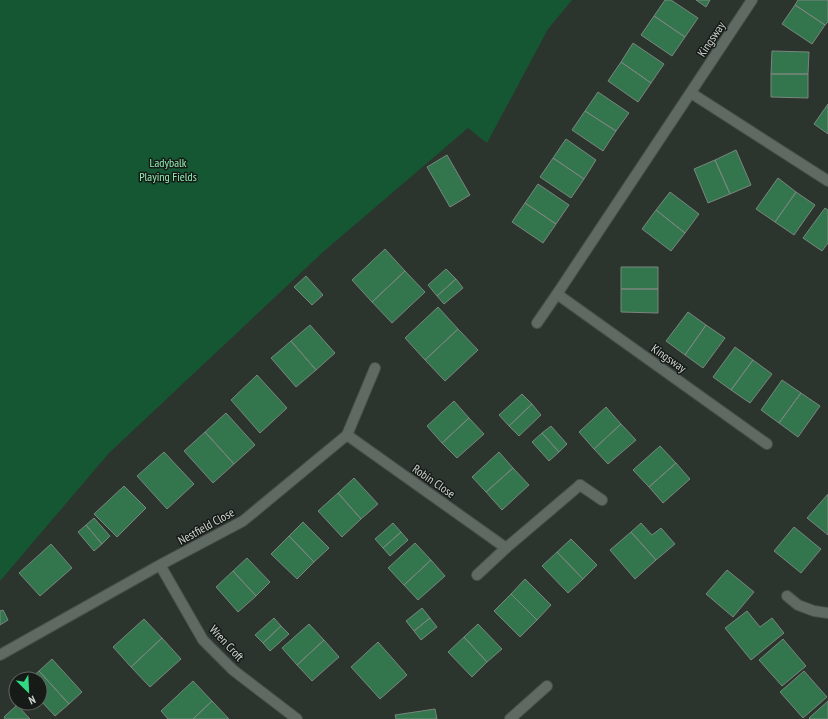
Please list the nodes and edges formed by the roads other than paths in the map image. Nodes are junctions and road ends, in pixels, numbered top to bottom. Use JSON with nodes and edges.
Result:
{"nodes":[{"id":1,"x":752,"y":0,"type":"edge"},
{"id":2,"x":690,"y":93,"type":"junction"},
{"id":3,"x":828,"y":181,"type":"edge"},
{"id":4,"x":557,"y":294,"type":"junction"},
{"id":5,"x":537,"y":323,"type":"dead end"},
{"id":6,"x":375,"y":368,"type":"dead end"},
{"id":7,"x":347,"y":435,"type":"junction"},
{"id":8,"x":767,"y":444,"type":"dead end"},
{"id":9,"x":602,"y":500,"type":"dead end"},
{"id":10,"x":506,"y":548,"type":"junction"},
{"id":11,"x":160,"y":565,"type":"junction"},
{"id":12,"x":477,"y":575,"type":"dead end"},
{"id":13,"x":787,"y":596,"type":"dead end"},
{"id":14,"x":828,"y":613,"type":"edge"},
{"id":15,"x":0,"y":655,"type":"edge"},
{"id":16,"x":547,"y":686,"type":"dead end"},
{"id":17,"x":297,"y":719,"type":"edge"},
{"id":18,"x":510,"y":719,"type":"edge"}],
"edges":[{"from":1,"to":2,"type":"street","name":"Kingsway"},
{"from":2,"to":3,"type":"street"},
{"from":2,"to":4,"type":"street","name":"Kingsway"},
{"from":4,"to":5,"type":"street","name":"Kingsway"},
{"from":4,"to":8,"type":"street","name":"Kingsway"},
{"from":6,"to":7,"type":"street","name":"Nestfield Close"},
{"from":7,"to":10,"type":"street","name":"Robin Close"},
{"from":7,"to":11,"type":"street","name":"Nestfield Close"},
{"from":9,"to":10,"type":"street"},
{"from":10,"to":12,"type":"street"},
{"from":11,"to":15,"type":"street","name":"Nestfield Close"},
{"from":11,"to":17,"type":"street","name":"Wren Croft"},
{"from":13,"to":14,"type":"street"},
{"from":16,"to":18,"type":"street"}]}
